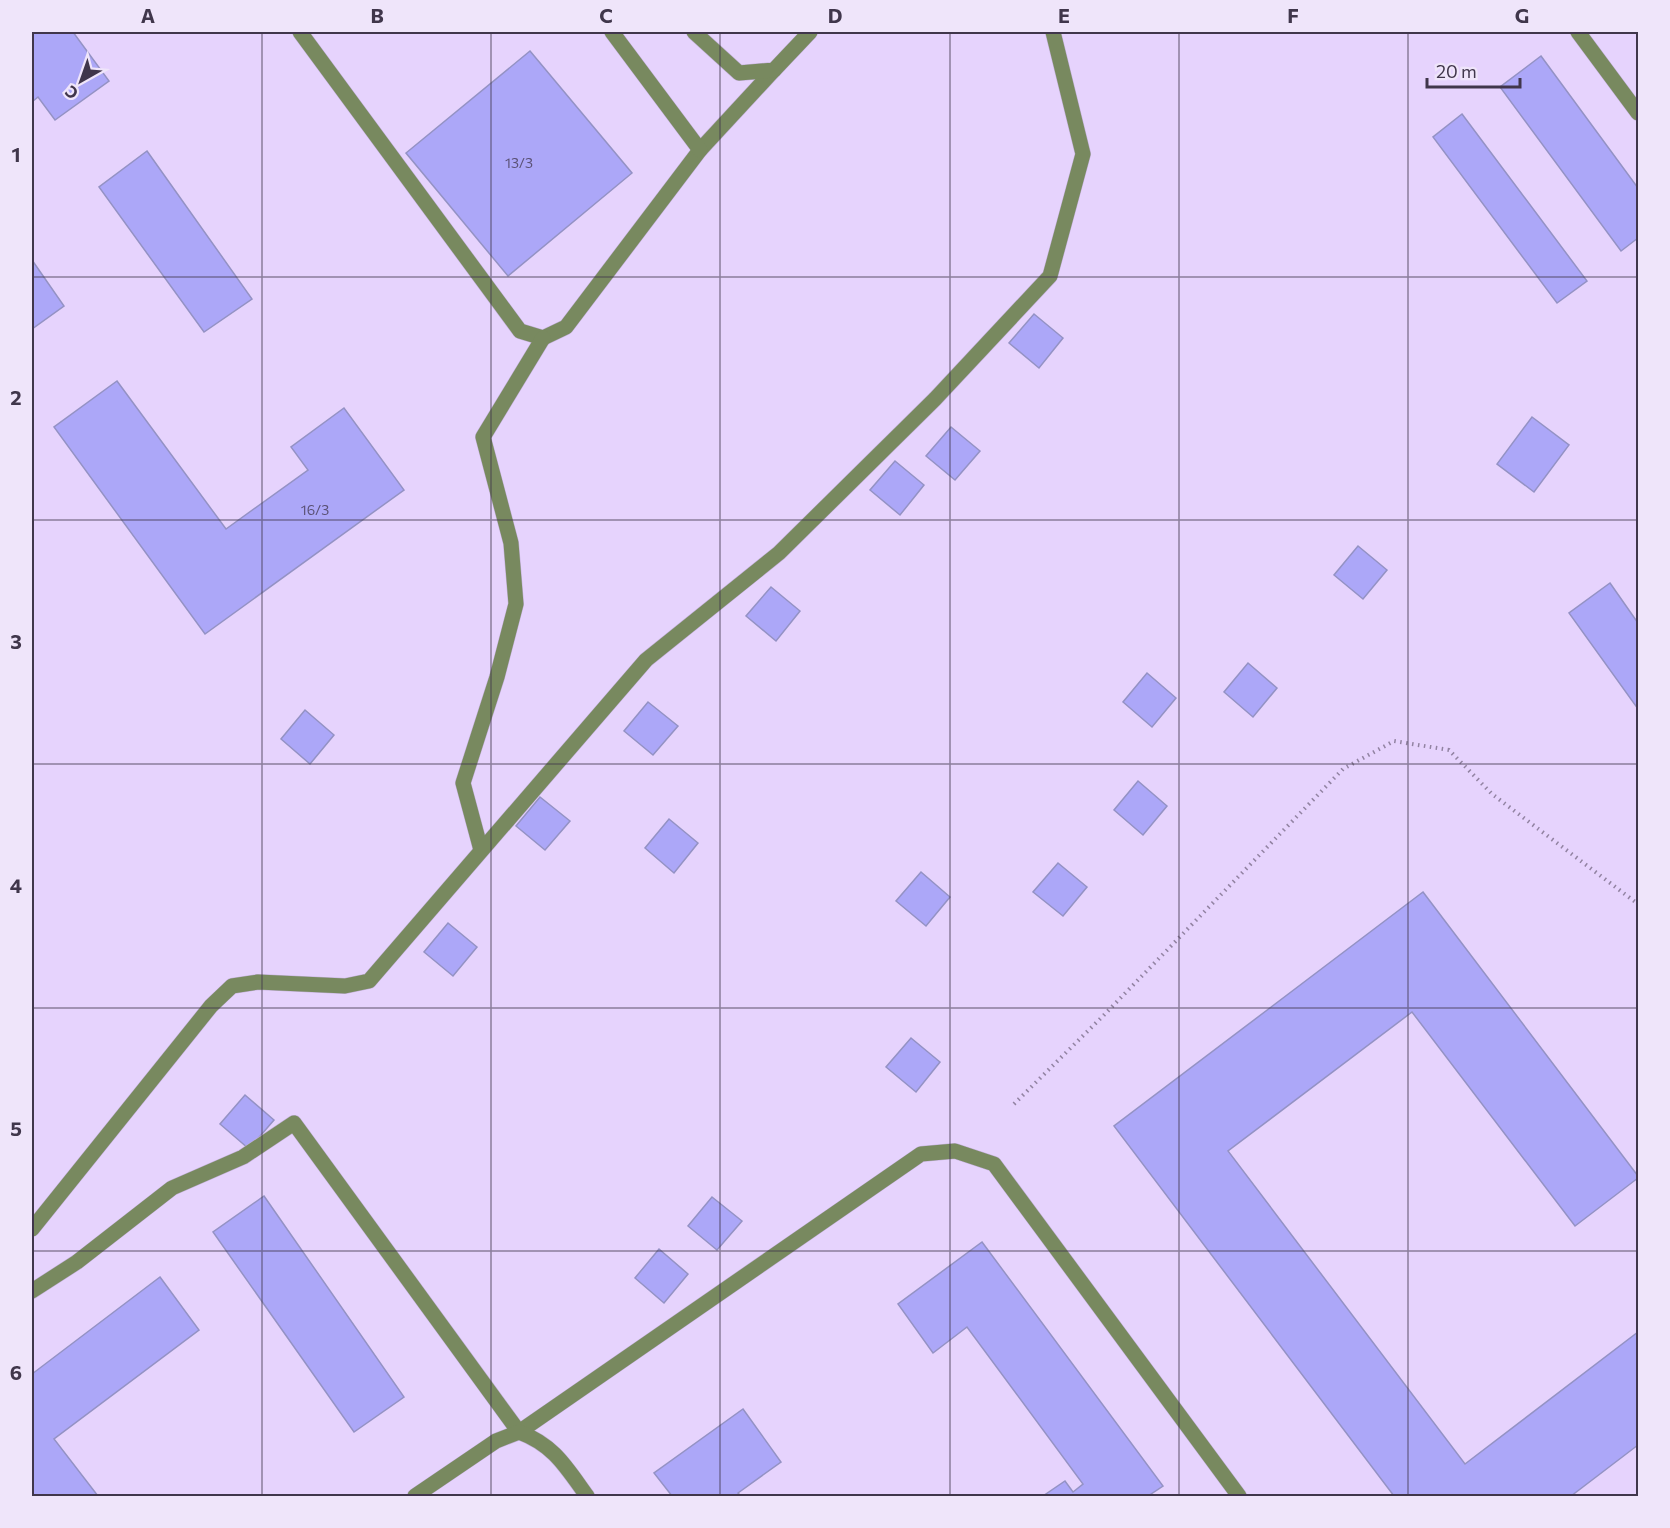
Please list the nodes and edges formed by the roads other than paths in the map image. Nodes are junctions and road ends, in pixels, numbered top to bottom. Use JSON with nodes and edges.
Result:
{"nodes":[{"id":1,"x":300,"y":32,"type":"edge"},
{"id":2,"x":612,"y":32,"type":"edge"},
{"id":3,"x":694,"y":32,"type":"edge"},
{"id":4,"x":810,"y":32,"type":"edge"},
{"id":5,"x":1053,"y":32,"type":"edge"},
{"id":6,"x":1578,"y":32,"type":"edge"},
{"id":7,"x":774,"y":70,"type":"junction"},
{"id":8,"x":1638,"y":113,"type":"edge"},
{"id":9,"x":700,"y":150,"type":"junction"},
{"id":10,"x":543,"y":338,"type":"junction"},
{"id":11,"x":481,"y":850,"type":"junction"},
{"id":12,"x":32,"y":1229,"type":"edge"},
{"id":13,"x":32,"y":1291,"type":"edge"},
{"id":14,"x":519,"y":1432,"type":"junction"},
{"id":15,"x":415,"y":1497,"type":"edge"},
{"id":16,"x":587,"y":1497,"type":"edge"},
{"id":17,"x":1239,"y":1497,"type":"edge"}],
"edges":[{"from":1,"to":10,"type":"lane"},
{"from":2,"to":9,"type":"lane"},
{"from":3,"to":7,"type":"lane"},
{"from":4,"to":7,"type":"lane"},
{"from":5,"to":11,"type":"lane"},
{"from":6,"to":8,"type":"lane"},
{"from":7,"to":9,"type":"lane"},
{"from":9,"to":10,"type":"lane"},
{"from":10,"to":11,"type":"lane"},
{"from":11,"to":12,"type":"lane"},
{"from":13,"to":14,"type":"lane"},
{"from":14,"to":15,"type":"lane"},
{"from":14,"to":16,"type":"lane"},
{"from":14,"to":17,"type":"lane"}]}
